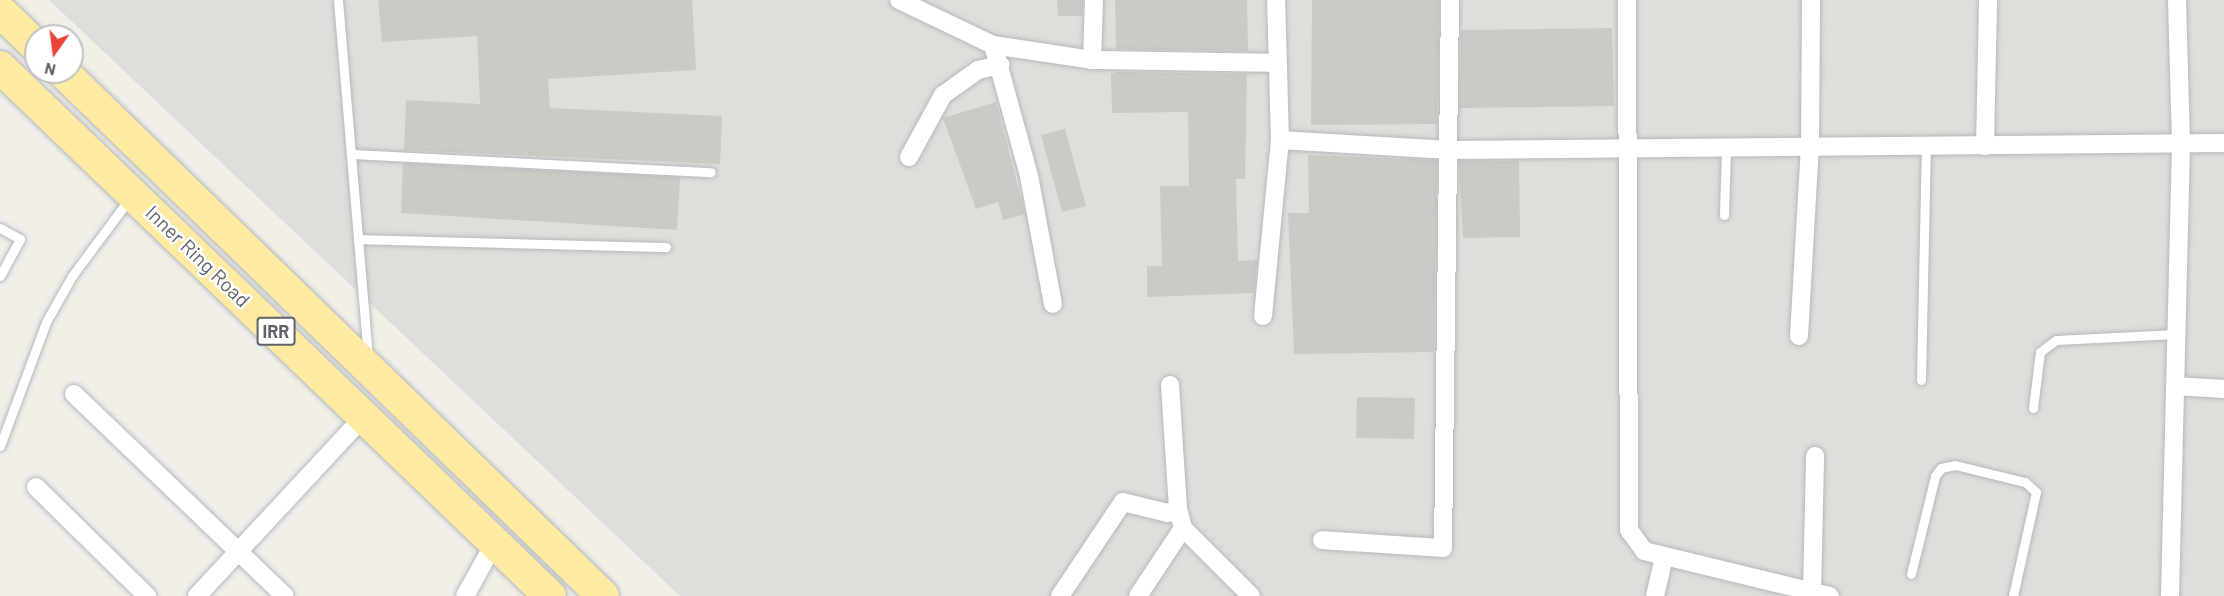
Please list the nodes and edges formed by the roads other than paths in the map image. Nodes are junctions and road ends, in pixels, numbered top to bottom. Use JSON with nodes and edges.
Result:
{"nodes":[{"id":1,"x":339,"y":0,"type":"edge"},
{"id":2,"x":899,"y":0,"type":"edge"},
{"id":3,"x":1094,"y":0,"type":"edge"},
{"id":4,"x":1276,"y":0,"type":"edge"},
{"id":5,"x":1450,"y":0,"type":"edge"},
{"id":6,"x":1627,"y":0,"type":"edge"},
{"id":7,"x":1811,"y":0,"type":"edge"},
{"id":8,"x":1988,"y":0,"type":"edge"},
{"id":9,"x":2177,"y":0,"type":"edge"},
{"id":10,"x":0,"y":11,"type":"edge"},
{"id":11,"x":24,"y":34,"type":"edge"},
{"id":12,"x":993,"y":45,"type":"junction"},
{"id":13,"x":1092,"y":60,"type":"junction"},
{"id":14,"x":1276,"y":63,"type":"junction"},
{"id":15,"x":1000,"y":65,"type":"junction"},
{"id":16,"x":1,"y":70,"type":"edge"},
{"id":17,"x":75,"y":84,"type":"edge"},
{"id":18,"x":1280,"y":140,"type":"junction"},
{"id":19,"x":2181,"y":142,"type":"junction"},
{"id":20,"x":2224,"y":143,"type":"edge"},
{"id":21,"x":1985,"y":146,"type":"junction"},
{"id":22,"x":1627,"y":147,"type":"junction"},
{"id":23,"x":1726,"y":147,"type":"junction"},
{"id":24,"x":1810,"y":147,"type":"junction"},
{"id":25,"x":1926,"y":147,"type":"junction"},
{"id":26,"x":1450,"y":150,"type":"junction"},
{"id":27,"x":352,"y":154,"type":"junction"},
{"id":28,"x":909,"y":157,"type":"dead end"},
{"id":29,"x":711,"y":172,"type":"dead end"},
{"id":30,"x":133,"y":194,"type":"junction"},
{"id":31,"x":1724,"y":215,"type":"dead end"},
{"id":32,"x":0,"y":228,"type":"edge"},
{"id":33,"x":358,"y":240,"type":"junction"},
{"id":34,"x":666,"y":247,"type":"dead end"},
{"id":35,"x":0,"y":276,"type":"edge"},
{"id":36,"x":1053,"y":304,"type":"dead end"},
{"id":37,"x":1263,"y":316,"type":"dead end"},
{"id":38,"x":2176,"y":334,"type":"junction"},
{"id":39,"x":1799,"y":336,"type":"dead end"},
{"id":40,"x":369,"y":369,"type":"junction"},
{"id":41,"x":1921,"y":380,"type":"dead end"},
{"id":42,"x":1170,"y":385,"type":"dead end"},
{"id":43,"x":2175,"y":386,"type":"junction"},
{"id":44,"x":2224,"y":389,"type":"edge"},
{"id":45,"x":74,"y":394,"type":"dead end"},
{"id":46,"x":2033,"y":408,"type":"dead end"},
{"id":47,"x":364,"y":416,"type":"junction"},
{"id":48,"x":0,"y":446,"type":"edge"},
{"id":49,"x":1815,"y":456,"type":"dead end"},
{"id":50,"x":36,"y":488,"type":"dead end"},
{"id":51,"x":493,"y":489,"type":"junction"},
{"id":52,"x":1178,"y":509,"type":"junction"},
{"id":53,"x":467,"y":516,"type":"junction"},
{"id":54,"x":1183,"y":528,"type":"junction"},
{"id":55,"x":1322,"y":540,"type":"dead end"},
{"id":56,"x":495,"y":542,"type":"junction"},
{"id":57,"x":239,"y":551,"type":"junction"},
{"id":58,"x":1664,"y":558,"type":"junction"},
{"id":59,"x":1911,"y":574,"type":"dead end"},
{"id":60,"x":1821,"y":594,"type":"edge"},
{"id":61,"x":147,"y":596,"type":"edge"},
{"id":62,"x":197,"y":596,"type":"edge"},
{"id":63,"x":285,"y":596,"type":"edge"},
{"id":64,"x":465,"y":596,"type":"edge"},
{"id":65,"x":550,"y":596,"type":"edge"},
{"id":66,"x":603,"y":596,"type":"edge"},
{"id":67,"x":1060,"y":596,"type":"edge"},
{"id":68,"x":1137,"y":596,"type":"edge"},
{"id":69,"x":1251,"y":596,"type":"edge"},
{"id":70,"x":1655,"y":596,"type":"edge"},
{"id":71,"x":2013,"y":596,"type":"edge"},
{"id":72,"x":2170,"y":596,"type":"edge"}],
"edges":[{"from":1,"to":27,"type":"lane"},
{"from":2,"to":12,"type":"street"},
{"from":3,"to":13,"type":"street"},
{"from":4,"to":14,"type":"street"},
{"from":5,"to":26,"type":"street"},
{"from":6,"to":22,"type":"street"},
{"from":7,"to":24,"type":"street"},
{"from":8,"to":21,"type":"street"},
{"from":9,"to":19,"type":"street"},
{"from":10,"to":11,"type":"highway"},
{"from":12,"to":13,"type":"street"},
{"from":12,"to":15,"type":"street"},
{"from":13,"to":14,"type":"street"},
{"from":14,"to":18,"type":"street"},
{"from":15,"to":28,"type":"street"},
{"from":15,"to":36,"type":"street"},
{"from":16,"to":30,"type":"highway","name":"Inner Ring Road","number":"IRR"},
{"from":17,"to":40,"type":"highway","name":"Inner Ring Road","number":"IRR"},
{"from":18,"to":26,"type":"street"},
{"from":18,"to":37,"type":"street"},
{"from":19,"to":20,"type":"street"},
{"from":19,"to":21,"type":"street"},
{"from":19,"to":38,"type":"street"},
{"from":21,"to":25,"type":"street"},
{"from":22,"to":23,"type":"street"},
{"from":22,"to":26,"type":"street"},
{"from":22,"to":58,"type":"street"},
{"from":23,"to":24,"type":"street"},
{"from":23,"to":31,"type":"lane"},
{"from":24,"to":25,"type":"street"},
{"from":24,"to":39,"type":"street"},
{"from":25,"to":41,"type":"lane"},
{"from":26,"to":55,"type":"street"},
{"from":27,"to":29,"type":"lane"},
{"from":27,"to":33,"type":"lane"},
{"from":30,"to":47,"type":"highway","name":"Inner Ring Road","number":"IRR"},
{"from":30,"to":48,"type":"lane"},
{"from":32,"to":35,"type":"lane"},
{"from":33,"to":34,"type":"lane"},
{"from":33,"to":40,"type":"lane"},
{"from":38,"to":43,"type":"street"},
{"from":38,"to":46,"type":"lane"},
{"from":40,"to":51,"type":"highway","name":"Inner Ring Road","number":"IRR"},
{"from":42,"to":52,"type":"street"},
{"from":43,"to":44,"type":"street"},
{"from":43,"to":72,"type":"street"},
{"from":45,"to":57,"type":"street"},
{"from":47,"to":53,"type":"highway","name":"Inner Ring Road","number":"IRR"},
{"from":47,"to":57,"type":"street"},
{"from":49,"to":60,"type":"street"},
{"from":50,"to":61,"type":"street"},
{"from":51,"to":53,"type":"highway"},
{"from":51,"to":66,"type":"highway","name":"Inner Ring Road","number":"IRR"},
{"from":52,"to":54,"type":"street"},
{"from":52,"to":67,"type":"street"},
{"from":53,"to":56,"type":"highway","name":"Inner Ring Road","number":"IRR"},
{"from":54,"to":68,"type":"street"},
{"from":54,"to":69,"type":"street"},
{"from":56,"to":64,"type":"street"},
{"from":56,"to":65,"type":"highway","name":"Inner Ring Road","number":"IRR"},
{"from":57,"to":62,"type":"street"},
{"from":57,"to":63,"type":"street"},
{"from":58,"to":60,"type":"street"},
{"from":58,"to":70,"type":"street"},
{"from":59,"to":71,"type":"lane"}]}
